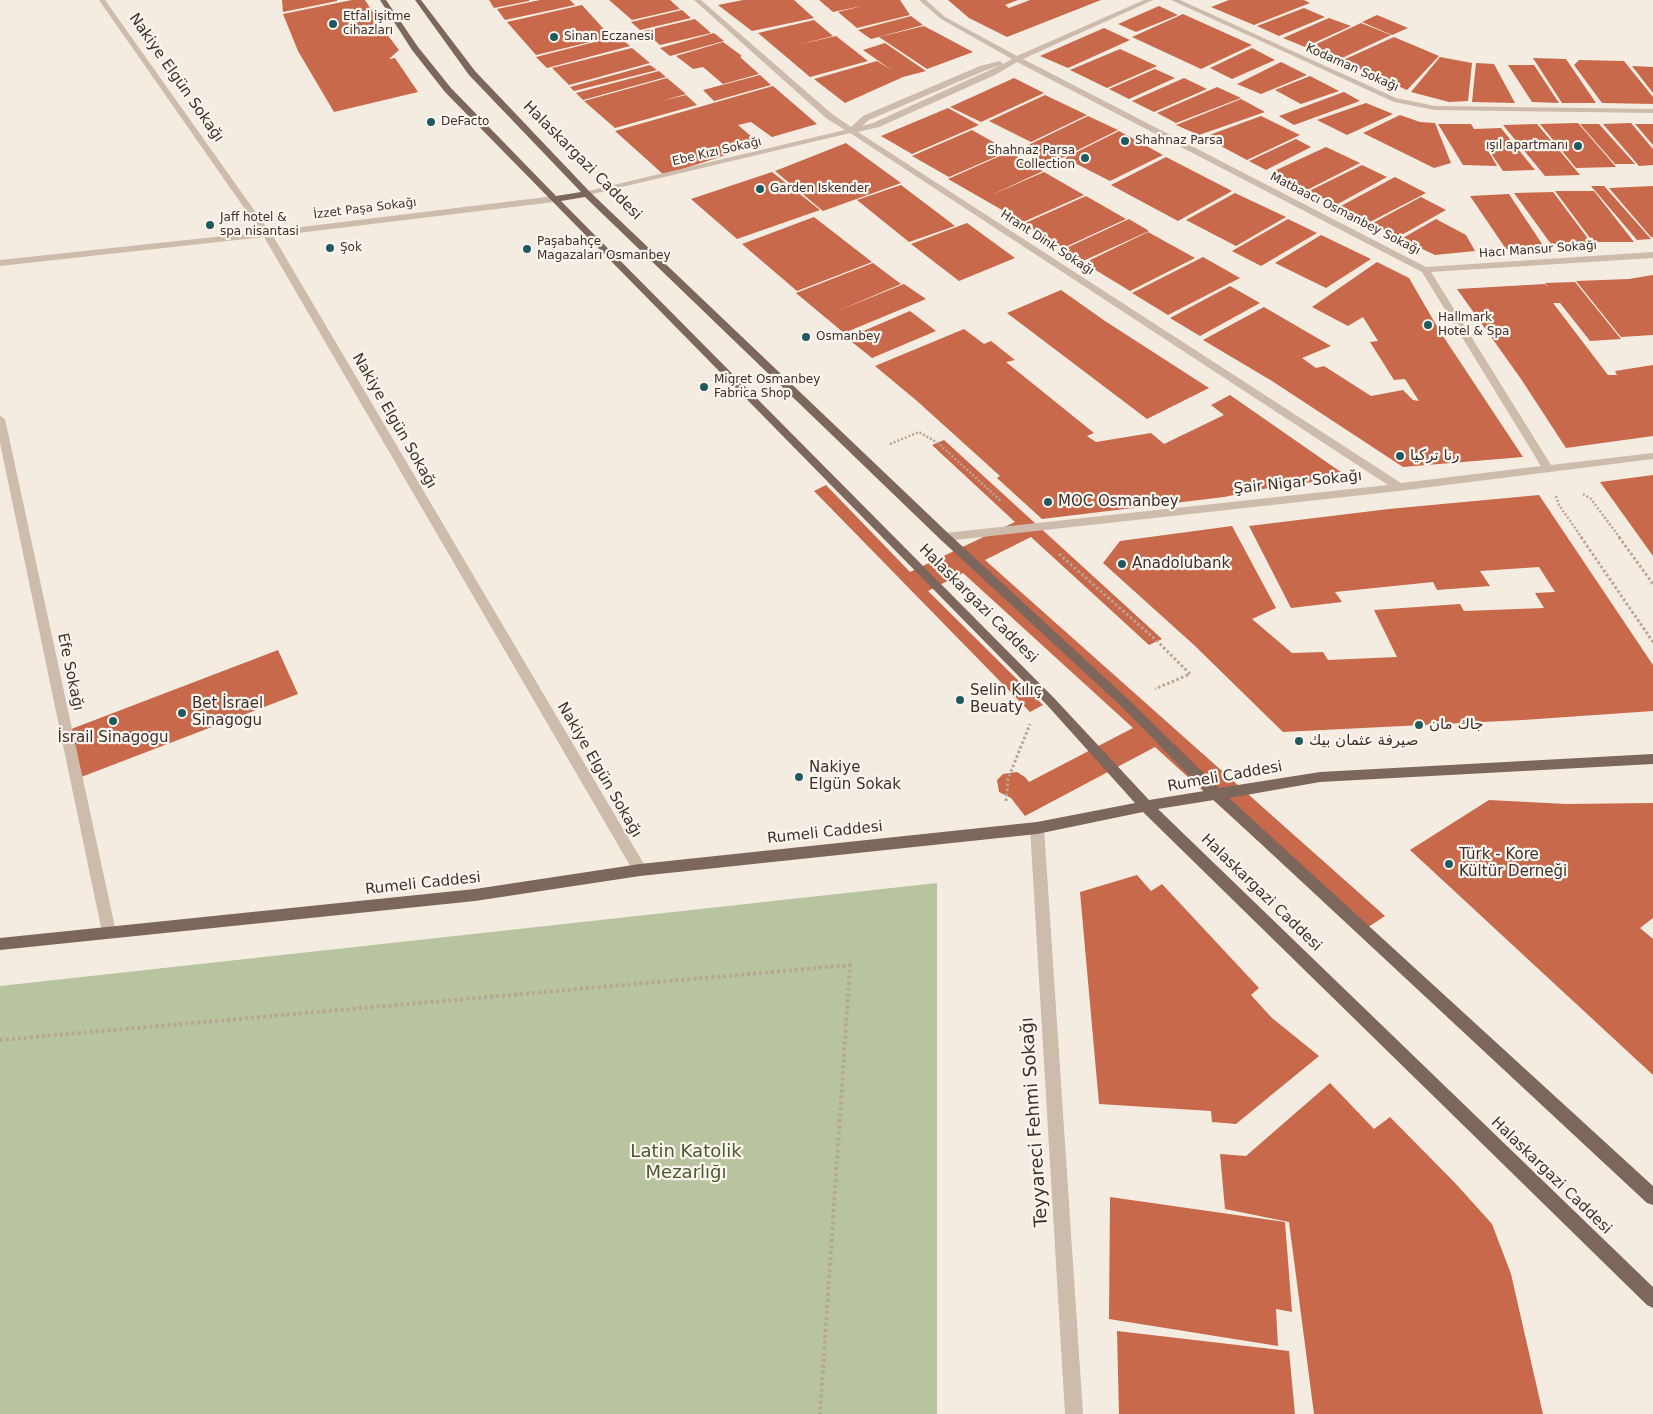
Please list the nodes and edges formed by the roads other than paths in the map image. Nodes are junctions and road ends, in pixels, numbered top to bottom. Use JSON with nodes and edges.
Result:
{"nodes":[{"id":1,"x":102,"y":0,"type":"edge"},
{"id":2,"x":383,"y":0,"type":"edge"},
{"id":3,"x":418,"y":0,"type":"edge"},
{"id":4,"x":697,"y":0,"type":"edge"},
{"id":5,"x":922,"y":0,"type":"edge"},
{"id":6,"x":1150,"y":0,"type":"edge"},
{"id":7,"x":1174,"y":0,"type":"edge"},
{"id":8,"x":1017,"y":59,"type":"junction"},
{"id":9,"x":1653,"y":111,"type":"edge"},
{"id":10,"x":852,"y":131,"type":"junction"},
{"id":11,"x":587,"y":194,"type":"junction"},
{"id":12,"x":554,"y":199,"type":"junction"},
{"id":13,"x":267,"y":234,"type":"junction"},
{"id":14,"x":1653,"y":255,"type":"edge"},
{"id":15,"x":0,"y":263,"type":"edge"},
{"id":16,"x":1425,"y":270,"type":"junction"},
{"id":17,"x":0,"y":420,"type":"edge"},
{"id":18,"x":1653,"y":456,"type":"edge"},
{"id":19,"x":1548,"y":469,"type":"junction"},
{"id":20,"x":1399,"y":487,"type":"junction"},
{"id":21,"x":946,"y":537,"type":"junction"},
{"id":22,"x":1653,"y":759,"type":"edge"},
{"id":23,"x":1216,"y":794,"type":"junction"},
{"id":24,"x":1146,"y":806,"type":"junction"},
{"id":25,"x":1037,"y":828,"type":"junction"},
{"id":26,"x":640,"y":870,"type":"junction"},
{"id":27,"x":109,"y":932,"type":"junction"},
{"id":28,"x":0,"y":944,"type":"edge"},
{"id":29,"x":1653,"y":1197,"type":"edge"},
{"id":30,"x":1653,"y":1299,"type":"edge"},
{"id":31,"x":1074,"y":1414,"type":"edge"}],
"edges":[{"from":1,"to":13,"type":"street","name":"Nakiye Elgün Sokağı"},
{"from":2,"to":12,"type":"main road","name":"Halaskargazi Caddesi"},
{"from":3,"to":11,"type":"main road","name":"Halaskargazi Caddesi"},
{"from":4,"to":10,"type":"street","name":"Hrant Dink Sokağı"},
{"from":5,"to":8,"type":"street","name":"Matbaacı Osmanbey Sokağı"},
{"from":6,"to":8,"type":"street","name":"Ebe Kızı Sokağı"},
{"from":7,"to":9,"type":"street","name":"Kodaman Sokağı"},
{"from":8,"to":10,"type":"street","name":"Ebe Kızı Sokağı"},
{"from":8,"to":16,"type":"street","name":"Matbaacı Osmanbey Sokağı"},
{"from":10,"to":11,"type":"street","name":"Ebe Kızı Sokağı"},
{"from":10,"to":20,"type":"street","name":"Hrant Dink Sokağı"},
{"from":11,"to":12,"type":"main road"},
{"from":11,"to":21,"type":"main road","name":"Halaskargazi Caddesi"},
{"from":12,"to":13,"type":"street","name":"İzzet Paşa Sokağı"},
{"from":12,"to":24,"type":"main road","name":"Halaskargazi Caddesi"},
{"from":13,"to":15,"type":"street","name":"İzzet Paşa Sokağı"},
{"from":13,"to":26,"type":"street","name":"Nakiye Elgün Sokağı"},
{"from":14,"to":16,"type":"street","name":"Hacı Mansur Sokağı"},
{"from":16,"to":19,"type":"street","name":"Matbaacı Osmanbey Sokağı"},
{"from":17,"to":27,"type":"street","name":"Efe Sokağı"},
{"from":18,"to":19,"type":"street","name":"Şair Nigar Sokağı"},
{"from":19,"to":20,"type":"street","name":"Şair Nigar Sokağı"},
{"from":20,"to":21,"type":"street","name":"Şair Nigar Sokağı"},
{"from":21,"to":23,"type":"main road","name":"Halaskargazi Caddesi"},
{"from":22,"to":23,"type":"main road","name":"Rumeli Caddesi"},
{"from":23,"to":24,"type":"main road","name":"Rumeli Caddesi"},
{"from":23,"to":29,"type":"main road","name":"Halaskargazi Caddesi"},
{"from":24,"to":25,"type":"main road","name":"Rumeli Caddesi"},
{"from":24,"to":30,"type":"main road","name":"Halaskargazi Caddesi"},
{"from":25,"to":26,"type":"main road","name":"Rumeli Caddesi"},
{"from":25,"to":31,"type":"street","name":"Teyyareci Fehmi Sokağı"},
{"from":26,"to":27,"type":"main road","name":"Rumeli Caddesi"},
{"from":27,"to":28,"type":"main road","name":"Rumeli Caddesi"}]}
